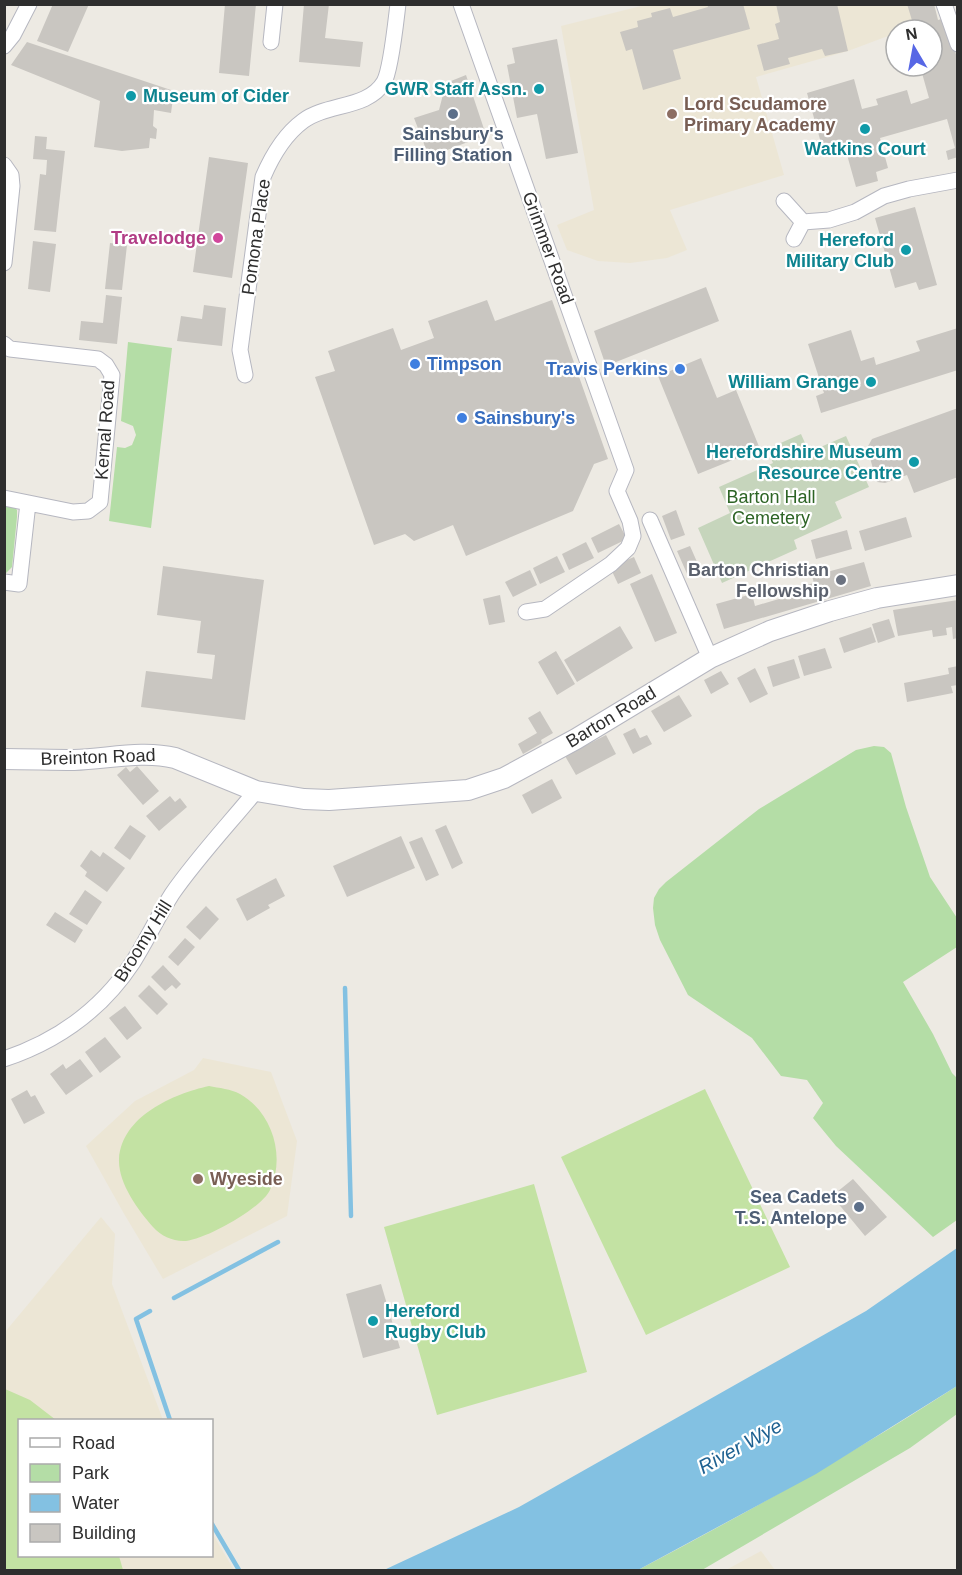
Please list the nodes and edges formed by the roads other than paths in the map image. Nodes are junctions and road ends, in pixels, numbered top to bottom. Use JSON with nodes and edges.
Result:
{"nodes":[{"id":1,"x":29,"y":4,"type":"edge"},
{"id":2,"x":275,"y":4,"type":"edge"},
{"id":3,"x":398,"y":4,"type":"edge"},
{"id":4,"x":461,"y":4,"type":"edge"},
{"id":5,"x":944,"y":4,"type":"edge"},
{"id":6,"x":271,"y":42,"type":"dead end"},
{"id":7,"x":957,"y":44,"type":"edge"},
{"id":8,"x":4,"y":46,"type":"edge"},
{"id":9,"x":4,"y":165,"type":"edge"},
{"id":10,"x":957,"y":180,"type":"edge"},
{"id":11,"x":784,"y":201,"type":"dead end"},
{"id":12,"x":803,"y":222,"type":"junction"},
{"id":13,"x":794,"y":239,"type":"dead end"},
{"id":14,"x":4,"y":263,"type":"edge"},
{"id":15,"x":4,"y":344,"type":"edge"},
{"id":16,"x":245,"y":375,"type":"dead end"},
{"id":17,"x":4,"y":498,"type":"edge"},
{"id":18,"x":28,"y":503,"type":"junction"},
{"id":19,"x":650,"y":520,"type":"dead end"},
{"id":20,"x":4,"y":582,"type":"edge"},
{"id":21,"x":957,"y":585,"type":"edge"},
{"id":22,"x":526,"y":612,"type":"dead end"},
{"id":23,"x":710,"y":658,"type":"junction"},
{"id":24,"x":4,"y":759,"type":"edge"},
{"id":25,"x":256,"y":791,"type":"junction"},
{"id":26,"x":4,"y":1059,"type":"edge"}],
"edges":[{"from":1,"to":8,"type":"street"},
{"from":2,"to":6,"type":"street"},
{"from":3,"to":16,"type":"street","name":"Pomona Place"},
{"from":4,"to":22,"type":"street","name":"Grimmer Road"},
{"from":5,"to":7,"type":"street"},
{"from":9,"to":14,"type":"street"},
{"from":10,"to":12,"type":"street"},
{"from":11,"to":12,"type":"street"},
{"from":12,"to":13,"type":"street"},
{"from":15,"to":18,"type":"street","name":"Kernal Road"},
{"from":17,"to":18,"type":"street","name":"Kernal Road"},
{"from":18,"to":20,"type":"street"},
{"from":19,"to":23,"type":"street"},
{"from":21,"to":23,"type":"street","name":"Barton Road"},
{"from":23,"to":25,"type":"street","name":"Barton Road"},
{"from":24,"to":25,"type":"street","name":"Breinton Road"},
{"from":25,"to":26,"type":"street","name":"Broomy Hill"}]}
